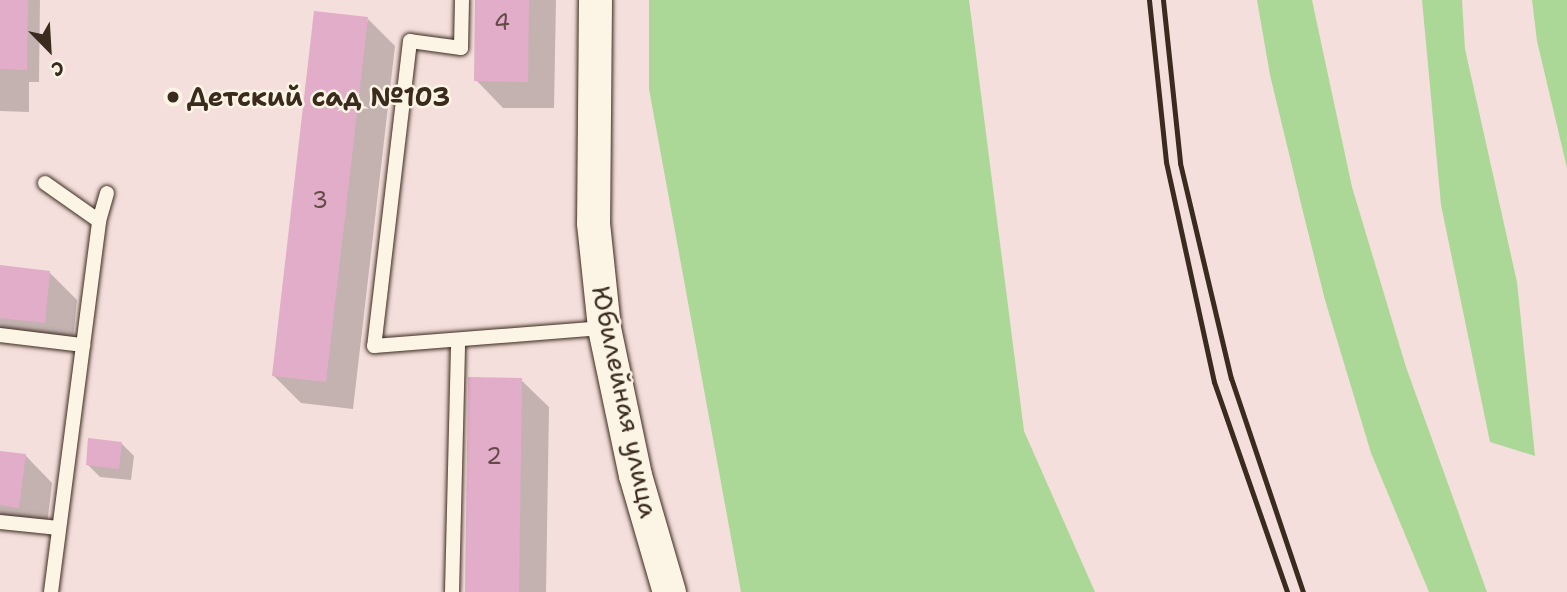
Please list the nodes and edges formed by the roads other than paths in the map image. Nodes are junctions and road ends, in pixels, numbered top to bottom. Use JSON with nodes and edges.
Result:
{"nodes":[{"id":1,"x":461,"y":0,"type":"edge"},
{"id":2,"x":595,"y":0,"type":"edge"},
{"id":3,"x":45,"y":183,"type":"dead end"},
{"id":4,"x":107,"y":193,"type":"dead end"},
{"id":5,"x":99,"y":221,"type":"junction"},
{"id":6,"x":604,"y":328,"type":"junction"},
{"id":7,"x":0,"y":335,"type":"edge"},
{"id":8,"x":458,"y":340,"type":"junction"},
{"id":9,"x":83,"y":345,"type":"junction"},
{"id":10,"x":0,"y":522,"type":"edge"},
{"id":11,"x":59,"y":528,"type":"junction"},
{"id":12,"x":51,"y":592,"type":"edge"},
{"id":13,"x":452,"y":592,"type":"edge"},
{"id":14,"x":669,"y":592,"type":"edge"}],
"edges":[{"from":1,"to":8,"type":"lane"},
{"from":2,"to":6,"type":"street","name":"Юбилейная улица"},
{"from":3,"to":5,"type":"lane"},
{"from":4,"to":5,"type":"lane"},
{"from":5,"to":9,"type":"lane"},
{"from":6,"to":8,"type":"lane"},
{"from":6,"to":14,"type":"street","name":"Юбилейная улица"},
{"from":7,"to":9,"type":"lane"},
{"from":8,"to":13,"type":"lane"},
{"from":9,"to":11,"type":"lane"},
{"from":10,"to":11,"type":"lane"},
{"from":11,"to":12,"type":"lane"}]}
